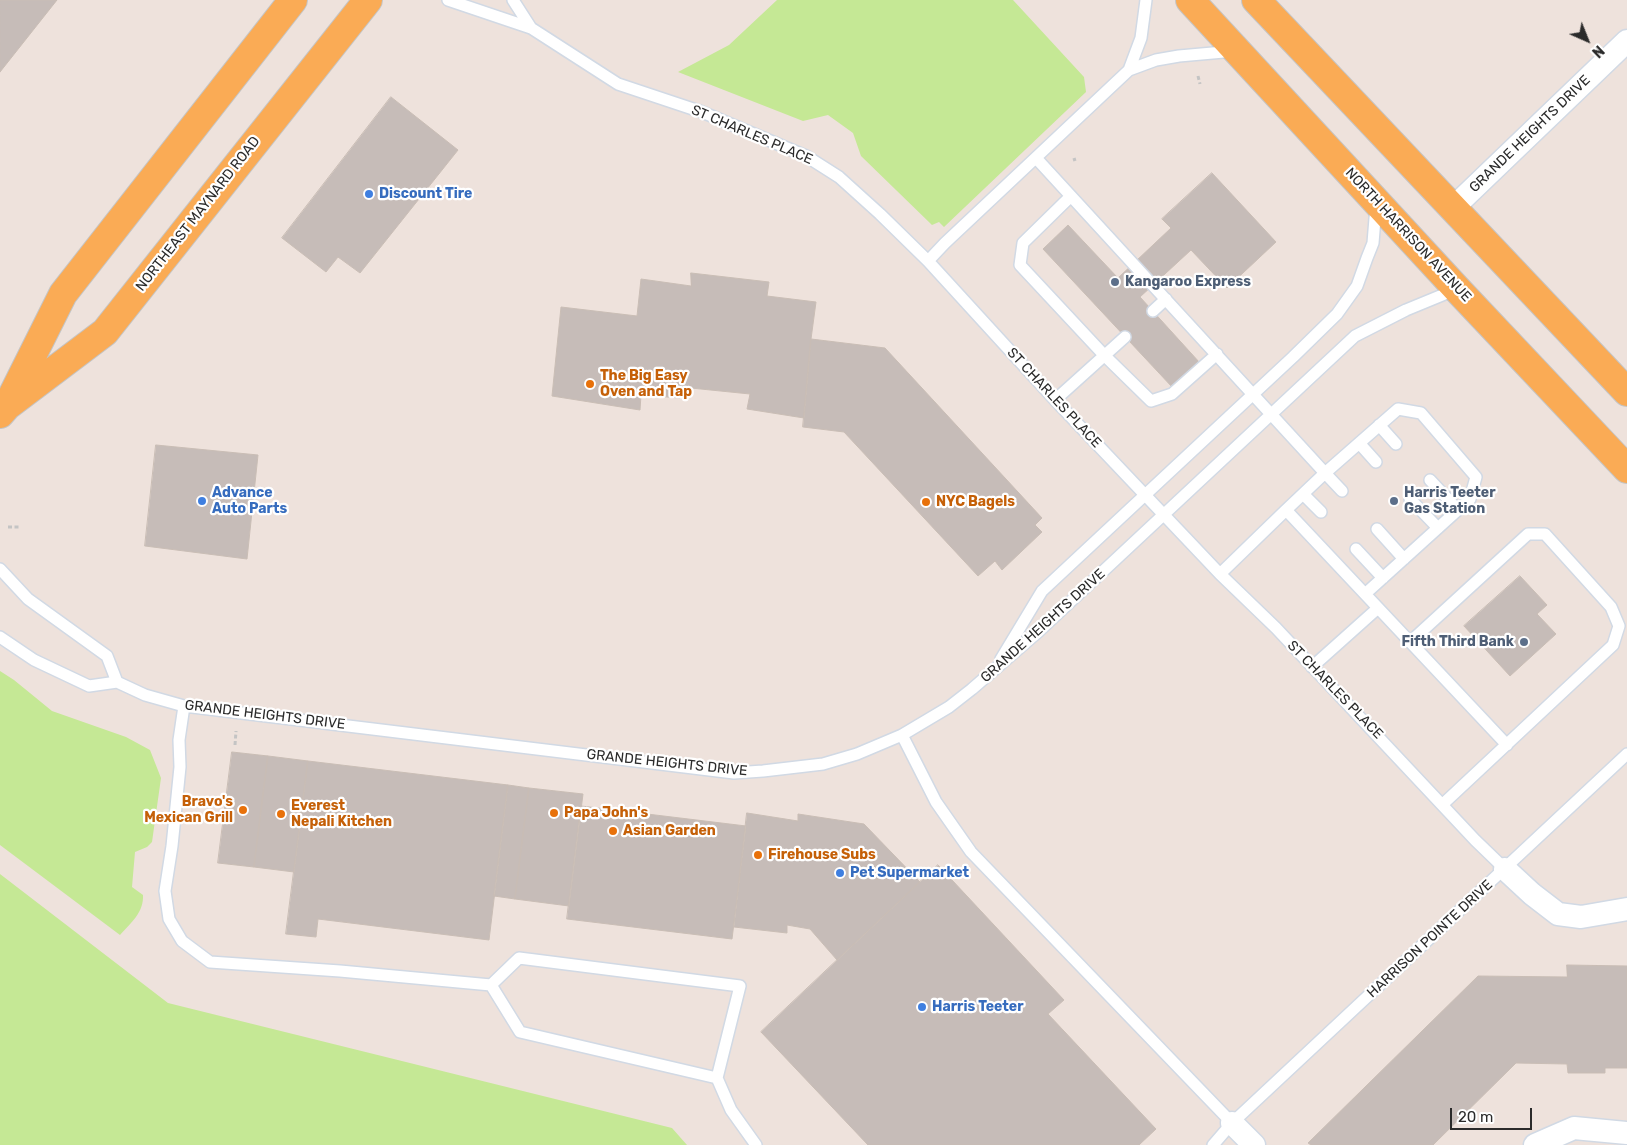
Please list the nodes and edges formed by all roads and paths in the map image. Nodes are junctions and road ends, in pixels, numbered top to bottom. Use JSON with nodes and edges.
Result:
{"nodes":[{"id":1,"x":293,"y":0,"type":"edge"},
{"id":2,"x":368,"y":0,"type":"edge"},
{"id":3,"x":448,"y":0,"type":"edge"},
{"id":4,"x":513,"y":0,"type":"edge"},
{"id":5,"x":1146,"y":0,"type":"edge"},
{"id":6,"x":1190,"y":0,"type":"edge"},
{"id":7,"x":1256,"y":0,"type":"edge"},
{"id":8,"x":531,"y":28,"type":"junction"},
{"id":9,"x":1627,"y":41,"type":"edge"},
{"id":10,"x":1237,"y":50,"type":"junction"},
{"id":11,"x":1129,"y":70,"type":"junction"},
{"id":12,"x":1198,"y":76,"type":"dead end"},
{"id":13,"x":1200,"y":84,"type":"dead end"},
{"id":14,"x":1036,"y":158,"type":"junction"},
{"id":15,"x":1070,"y":196,"type":"junction"},
{"id":16,"x":1376,"y":202,"type":"junction"},
{"id":17,"x":1454,"y":207,"type":"junction"},
{"id":18,"x":928,"y":261,"type":"junction"},
{"id":19,"x":1457,"y":289,"type":"junction"},
{"id":20,"x":1166,"y":298,"type":"junction"},
{"id":21,"x":1153,"y":311,"type":"dead end"},
{"id":22,"x":1125,"y":336,"type":"dead end"},
{"id":23,"x":1217,"y":354,"type":"junction"},
{"id":24,"x":1104,"y":355,"type":"junction"},
{"id":25,"x":1627,"y":392,"type":"edge"},
{"id":26,"x":1253,"y":394,"type":"junction"},
{"id":27,"x":1055,"y":400,"type":"junction"},
{"id":28,"x":3,"y":410,"type":"edge"},
{"id":29,"x":1271,"y":413,"type":"junction"},
{"id":30,"x":1379,"y":426,"type":"junction"},
{"id":31,"x":1359,"y":444,"type":"junction"},
{"id":32,"x":1396,"y":444,"type":"dead end"},
{"id":33,"x":1376,"y":462,"type":"dead end"},
{"id":34,"x":1627,"y":469,"type":"edge"},
{"id":35,"x":1325,"y":473,"type":"junction"},
{"id":36,"x":1430,"y":480,"type":"dead end"},
{"id":37,"x":1342,"y":491,"type":"dead end"},
{"id":38,"x":1146,"y":494,"type":"junction"},
{"id":39,"x":1303,"y":494,"type":"junction"},
{"id":40,"x":1410,"y":499,"type":"dead end"},
{"id":41,"x":1286,"y":510,"type":"junction"},
{"id":42,"x":1458,"y":510,"type":"junction"},
{"id":43,"x":1321,"y":512,"type":"dead end"},
{"id":44,"x":1165,"y":514,"type":"junction"},
{"id":45,"x":8,"y":527,"type":"dead end"},
{"id":46,"x":19,"y":527,"type":"dead end"},
{"id":47,"x":1438,"y":528,"type":"junction"},
{"id":48,"x":1377,"y":529,"type":"dead end"},
{"id":49,"x":1356,"y":549,"type":"dead end"},
{"id":50,"x":1404,"y":559,"type":"junction"},
{"id":51,"x":0,"y":569,"type":"edge"},
{"id":52,"x":1220,"y":574,"type":"junction"},
{"id":53,"x":1383,"y":578,"type":"junction"},
{"id":54,"x":1365,"y":594,"type":"junction"},
{"id":55,"x":1378,"y":608,"type":"junction"},
{"id":56,"x":0,"y":637,"type":"edge"},
{"id":57,"x":1410,"y":642,"type":"junction"},
{"id":58,"x":996,"y":667,"type":"junction"},
{"id":59,"x":1312,"y":667,"type":"junction"},
{"id":60,"x":117,"y":682,"type":"junction"},
{"id":61,"x":184,"y":706,"type":"junction"},
{"id":62,"x":237,"y":728,"type":"dead end"},
{"id":63,"x":902,"y":735,"type":"junction"},
{"id":64,"x":234,"y":745,"type":"dead end"},
{"id":65,"x":1506,"y":745,"type":"junction"},
{"id":66,"x":1627,"y":754,"type":"edge"},
{"id":67,"x":1443,"y":804,"type":"junction"},
{"id":68,"x":1505,"y":869,"type":"junction"},
{"id":69,"x":1627,"y":909,"type":"edge"},
{"id":70,"x":491,"y":985,"type":"junction"},
{"id":71,"x":717,"y":1078,"type":"junction"},
{"id":72,"x":1232,"y":1123,"type":"junction"},
{"id":73,"x":1627,"y":1133,"type":"edge"},
{"id":74,"x":756,"y":1145,"type":"edge"},
{"id":75,"x":1213,"y":1145,"type":"edge"},
{"id":76,"x":1254,"y":1145,"type":"edge"},
{"id":77,"x":1535,"y":1145,"type":"edge"}],
"edges":[{"from":1,"to":28,"type":"main road","name":"NORTHEAST MAYNARD ROAD"},
{"from":2,"to":28,"type":"main road","name":"NORTHEAST MAYNARD ROAD"},
{"from":3,"to":8,"type":"lane","name":"ST CHARLES PLACE"},
{"from":4,"to":8,"type":"lane","name":"ST CHARLES PLACE"},
{"from":5,"to":11,"type":"lane"},
{"from":6,"to":10,"type":"main road","name":"NORTH HARRISON AVENUE"},
{"from":7,"to":17,"type":"main road"},
{"from":8,"to":18,"type":"lane","name":"ST CHARLES PLACE"},
{"from":9,"to":17,"type":"street","name":"GRANDE HEIGHTS DRIVE"},
{"from":10,"to":11,"type":"lane"},
{"from":10,"to":16,"type":"main road","name":"NORTH HARRISON AVENUE"},
{"from":11,"to":14,"type":"lane"},
{"from":12,"to":13,"type":"path"},
{"from":14,"to":15,"type":"lane"},
{"from":14,"to":18,"type":"lane"},
{"from":15,"to":20,"type":"lane"},
{"from":15,"to":24,"type":"lane"},
{"from":16,"to":19,"type":"main road","name":"NORTH HARRISON AVENUE"},
{"from":16,"to":26,"type":"lane","name":"GRANDE HEIGHTS DRIVE"},
{"from":17,"to":25,"type":"main road"},
{"from":18,"to":27,"type":"lane","name":"ST CHARLES PLACE"},
{"from":19,"to":29,"type":"lane","name":"GRANDE HEIGHTS DRIVE"},
{"from":19,"to":34,"type":"main road","name":"NORTH HARRISON AVENUE"},
{"from":20,"to":21,"type":"lane"},
{"from":20,"to":23,"type":"lane"},
{"from":22,"to":24,"type":"lane"},
{"from":23,"to":24,"type":"lane"},
{"from":23,"to":26,"type":"lane"},
{"from":24,"to":27,"type":"lane"},
{"from":26,"to":29,"type":"lane"},
{"from":26,"to":38,"type":"lane","name":"GRANDE HEIGHTS DRIVE"},
{"from":27,"to":38,"type":"lane","name":"ST CHARLES PLACE"},
{"from":29,"to":35,"type":"lane"},
{"from":29,"to":44,"type":"lane","name":"GRANDE HEIGHTS DRIVE"},
{"from":30,"to":31,"type":"lane"},
{"from":30,"to":32,"type":"lane"},
{"from":30,"to":42,"type":"lane"},
{"from":31,"to":33,"type":"lane"},
{"from":31,"to":35,"type":"lane"},
{"from":35,"to":37,"type":"lane"},
{"from":35,"to":39,"type":"lane"},
{"from":36,"to":42,"type":"lane"},
{"from":38,"to":44,"type":"lane","name":"ST CHARLES PLACE"},
{"from":38,"to":58,"type":"lane","name":"GRANDE HEIGHTS DRIVE"},
{"from":39,"to":41,"type":"lane"},
{"from":39,"to":43,"type":"lane"},
{"from":40,"to":47,"type":"lane"},
{"from":41,"to":52,"type":"lane"},
{"from":41,"to":54,"type":"lane"},
{"from":42,"to":47,"type":"lane"},
{"from":44,"to":52,"type":"lane","name":"ST CHARLES PLACE"},
{"from":44,"to":58,"type":"lane","name":"GRANDE HEIGHTS DRIVE"},
{"from":45,"to":46,"type":"path"},
{"from":47,"to":50,"type":"lane"},
{"from":48,"to":50,"type":"lane"},
{"from":49,"to":53,"type":"lane"},
{"from":50,"to":53,"type":"lane"},
{"from":51,"to":60,"type":"lane"},
{"from":52,"to":59,"type":"lane","name":"ST CHARLES PLACE"},
{"from":53,"to":54,"type":"lane"},
{"from":54,"to":55,"type":"lane"},
{"from":55,"to":57,"type":"lane"},
{"from":55,"to":59,"type":"lane"},
{"from":56,"to":60,"type":"lane"},
{"from":57,"to":65,"type":"lane"},
{"from":57,"to":65,"type":"lane"},
{"from":58,"to":63,"type":"lane","name":"GRANDE HEIGHTS DRIVE"},
{"from":59,"to":67,"type":"lane","name":"ST CHARLES PLACE"},
{"from":60,"to":61,"type":"lane","name":"GRANDE HEIGHTS DRIVE"},
{"from":61,"to":63,"type":"lane","name":"GRANDE HEIGHTS DRIVE"},
{"from":61,"to":70,"type":"lane"},
{"from":62,"to":64,"type":"path"},
{"from":63,"to":72,"type":"lane"},
{"from":65,"to":67,"type":"lane"},
{"from":66,"to":68,"type":"lane","name":"HARRISON POINTE DRIVE"},
{"from":67,"to":68,"type":"lane","name":"ST CHARLES PLACE"},
{"from":68,"to":69,"type":"street"},
{"from":68,"to":72,"type":"lane","name":"HARRISON POINTE DRIVE"},
{"from":70,"to":71,"type":"lane"},
{"from":70,"to":71,"type":"lane"},
{"from":71,"to":74,"type":"lane"},
{"from":72,"to":75,"type":"lane","name":"HARRISON POINTE DRIVE"},
{"from":72,"to":76,"type":"street"},
{"from":73,"to":77,"type":"street"}]}
